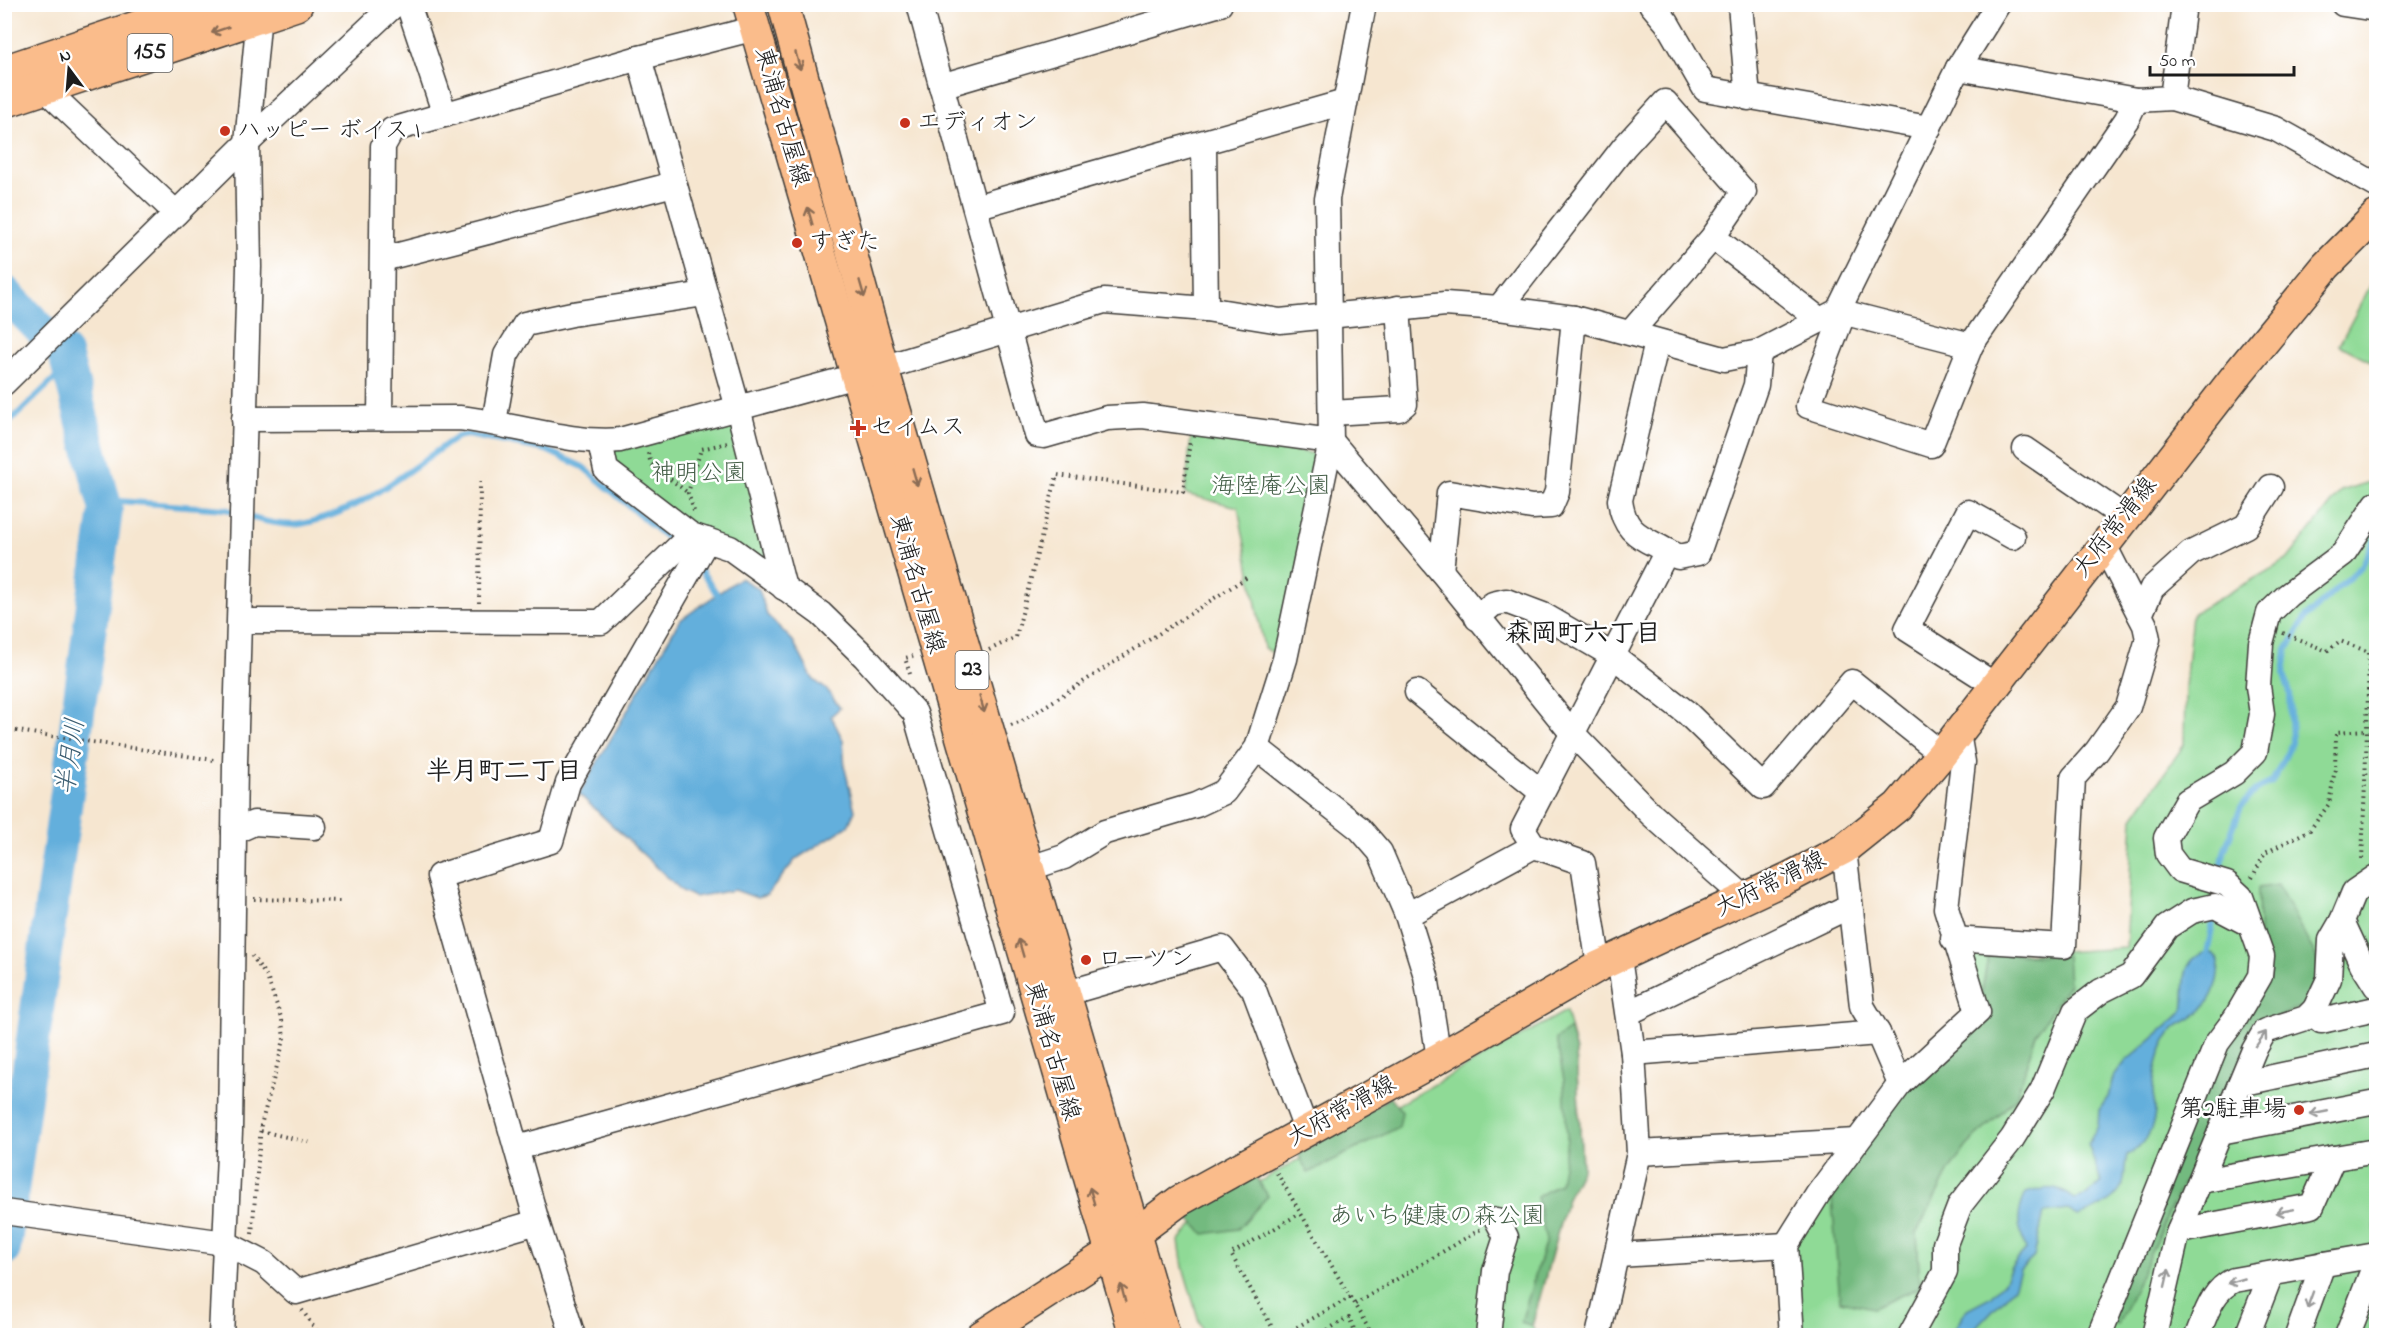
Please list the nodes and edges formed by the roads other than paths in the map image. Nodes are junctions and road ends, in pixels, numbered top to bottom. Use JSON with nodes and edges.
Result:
{"nodes":[{"id":1,"x":208,"y":4,"type":"edge"},
{"id":2,"x":296,"y":4,"type":"edge"},
{"id":3,"x":395,"y":4,"type":"edge"},
{"id":4,"x":408,"y":4,"type":"edge"},
{"id":5,"x":783,"y":4,"type":"edge"},
{"id":6,"x":919,"y":4,"type":"edge"},
{"id":7,"x":1220,"y":4,"type":"edge"},
{"id":8,"x":1364,"y":4,"type":"edge"},
{"id":9,"x":1651,"y":4,"type":"edge"},
{"id":10,"x":1740,"y":4,"type":"edge"},
{"id":11,"x":1998,"y":4,"type":"edge"},
{"id":12,"x":2184,"y":4,"type":"edge"},
{"id":13,"x":2343,"y":4,"type":"edge"},
{"id":14,"x":2376,"y":9,"type":"edge"},
{"id":15,"x":166,"y":11,"type":"edge"},
{"id":16,"x":259,"y":11,"type":"edge"},
{"id":17,"x":752,"y":16,"type":"edge"},
{"id":18,"x":639,"y":58,"type":"junction"},
{"id":19,"x":1958,"y":68,"type":"junction"},
{"id":20,"x":4,"y":72,"type":"edge"},
{"id":21,"x":941,"y":86,"type":"junction"},
{"id":22,"x":44,"y":88,"type":"junction"},
{"id":23,"x":1748,"y":98,"type":"junction"},
{"id":24,"x":2172,"y":98,"type":"junction"},
{"id":25,"x":2136,"y":100,"type":"junction"},
{"id":26,"x":4,"y":101,"type":"edge"},
{"id":27,"x":1345,"y":102,"type":"junction"},
{"id":28,"x":445,"y":115,"type":"junction"},
{"id":29,"x":1929,"y":128,"type":"junction"},
{"id":30,"x":247,"y":143,"type":"junction"},
{"id":31,"x":1204,"y":143,"type":"junction"},
{"id":32,"x":674,"y":184,"type":"junction"},
{"id":33,"x":2376,"y":184,"type":"edge"},
{"id":34,"x":975,"y":207,"type":"junction"},
{"id":35,"x":176,"y":213,"type":"junction"},
{"id":36,"x":2376,"y":216,"type":"edge"},
{"id":37,"x":1713,"y":237,"type":"junction"},
{"id":38,"x":383,"y":259,"type":"junction"},
{"id":39,"x":705,"y":294,"type":"junction"},
{"id":40,"x":1398,"y":308,"type":"junction"},
{"id":41,"x":1499,"y":308,"type":"junction"},
{"id":42,"x":1206,"y":309,"type":"junction"},
{"id":43,"x":1834,"y":314,"type":"junction"},
{"id":44,"x":1330,"y":315,"type":"junction"},
{"id":45,"x":1574,"y":318,"type":"junction"},
{"id":46,"x":1008,"y":331,"type":"junction"},
{"id":47,"x":1631,"y":332,"type":"junction"},
{"id":48,"x":1657,"y":342,"type":"junction"},
{"id":49,"x":1971,"y":345,"type":"junction"},
{"id":50,"x":1759,"y":352,"type":"junction"},
{"id":51,"x":870,"y":372,"type":"junction"},
{"id":52,"x":4,"y":383,"type":"edge"},
{"id":53,"x":738,"y":408,"type":"junction"},
{"id":54,"x":1331,"y":414,"type":"junction"},
{"id":55,"x":380,"y":417,"type":"junction"},
{"id":56,"x":244,"y":419,"type":"junction"},
{"id":57,"x":494,"y":422,"type":"junction"},
{"id":58,"x":1331,"y":441,"type":"junction"},
{"id":59,"x":600,"y":442,"type":"junction"},
{"id":60,"x":2025,"y":449,"type":"dead end"},
{"id":61,"x":2271,"y":487,"type":"dead end"},
{"id":62,"x":2376,"y":504,"type":"edge"},
{"id":63,"x":2124,"y":517,"type":"junction"},
{"id":64,"x":700,"y":530,"type":"junction"},
{"id":65,"x":2013,"y":537,"type":"dead end"},
{"id":66,"x":2104,"y":545,"type":"junction"},
{"id":67,"x":1667,"y":551,"type":"junction"},
{"id":68,"x":1441,"y":571,"type":"junction"},
{"id":69,"x":784,"y":588,"type":"junction"},
{"id":70,"x":2140,"y":615,"type":"junction"},
{"id":71,"x":1478,"y":618,"type":"junction"},
{"id":72,"x":240,"y":621,"type":"junction"},
{"id":73,"x":1612,"y":655,"type":"junction"},
{"id":74,"x":1995,"y":684,"type":"junction"},
{"id":75,"x":1417,"y":692,"type":"dead end"},
{"id":76,"x":1572,"y":733,"type":"junction"},
{"id":77,"x":1950,"y":743,"type":"junction"},
{"id":78,"x":1257,"y":748,"type":"junction"},
{"id":79,"x":1540,"y":791,"type":"junction"},
{"id":80,"x":315,"y":827,"type":"dead end"},
{"id":81,"x":234,"y":832,"type":"junction"},
{"id":82,"x":1534,"y":846,"type":"junction"},
{"id":83,"x":1844,"y":849,"type":"junction"},
{"id":84,"x":1030,"y":868,"type":"junction"},
{"id":85,"x":2369,"y":868,"type":"edge"},
{"id":86,"x":1745,"y":898,"type":"junction"},
{"id":87,"x":1850,"y":906,"type":"junction"},
{"id":88,"x":2246,"y":914,"type":"junction"},
{"id":89,"x":1407,"y":915,"type":"junction"},
{"id":90,"x":2342,"y":921,"type":"junction"},
{"id":91,"x":1953,"y":939,"type":"junction"},
{"id":92,"x":1609,"y":962,"type":"junction"},
{"id":93,"x":2376,"y":986,"type":"edge"},
{"id":94,"x":1067,"y":993,"type":"junction"},
{"id":95,"x":2315,"y":1009,"type":"junction"},
{"id":96,"x":2376,"y":1009,"type":"edge"},
{"id":97,"x":1628,"y":1013,"type":"junction"},
{"id":98,"x":1878,"y":1033,"type":"junction"},
{"id":99,"x":1633,"y":1053,"type":"junction"},
{"id":100,"x":2376,"y":1055,"type":"edge"},
{"id":101,"x":1439,"y":1058,"type":"junction"},
{"id":102,"x":2240,"y":1083,"type":"junction"},
{"id":103,"x":1900,"y":1084,"type":"junction"},
{"id":104,"x":2376,"y":1101,"type":"edge"},
{"id":105,"x":1307,"y":1132,"type":"junction"},
{"id":106,"x":2220,"y":1132,"type":"junction"},
{"id":107,"x":1856,"y":1141,"type":"junction"},
{"id":108,"x":517,"y":1149,"type":"junction"},
{"id":109,"x":2376,"y":1150,"type":"edge"},
{"id":110,"x":1639,"y":1153,"type":"junction"},
{"id":111,"x":2333,"y":1158,"type":"junction"},
{"id":112,"x":2200,"y":1181,"type":"junction"},
{"id":113,"x":4,"y":1212,"type":"edge"},
{"id":114,"x":1497,"y":1220,"type":"road end"},
{"id":115,"x":537,"y":1222,"type":"junction"},
{"id":116,"x":2179,"y":1231,"type":"junction"},
{"id":117,"x":1135,"y":1233,"type":"junction"},
{"id":118,"x":225,"y":1243,"type":"junction"},
{"id":119,"x":1786,"y":1245,"type":"junction"},
{"id":120,"x":1112,"y":1251,"type":"junction"},
{"id":121,"x":1618,"y":1255,"type":"junction"},
{"id":122,"x":2376,"y":1255,"type":"edge"},
{"id":123,"x":2376,"y":1262,"type":"edge"},
{"id":124,"x":2323,"y":1264,"type":"junction"},
{"id":125,"x":2271,"y":1274,"type":"junction"},
{"id":126,"x":221,"y":1335,"type":"edge"},
{"id":127,"x":573,"y":1335,"type":"edge"},
{"id":128,"x":981,"y":1335,"type":"edge"},
{"id":129,"x":1135,"y":1335,"type":"edge"},
{"id":130,"x":1165,"y":1335,"type":"edge"},
{"id":131,"x":1488,"y":1335,"type":"edge"},
{"id":132,"x":1598,"y":1335,"type":"edge"},
{"id":133,"x":1792,"y":1335,"type":"edge"},
{"id":134,"x":1910,"y":1335,"type":"edge"},
{"id":135,"x":2099,"y":1335,"type":"edge"},
{"id":136,"x":2154,"y":1335,"type":"edge"},
{"id":137,"x":2197,"y":1335,"type":"edge"},
{"id":138,"x":2247,"y":1335,"type":"edge"},
{"id":139,"x":2297,"y":1335,"type":"edge"},
{"id":140,"x":2347,"y":1335,"type":"edge"}],
"edges":[{"from":1,"to":15,"type":"highway","number":"155"},
{"from":2,"to":16,"type":"highway","number":"155"},
{"from":3,"to":30,"type":"street"},
{"from":4,"to":28,"type":"street"},
{"from":5,"to":51,"type":"main road","name":"東浦名古屋線","number":"23","one_way":true},
{"from":6,"to":21,"type":"street"},
{"from":7,"to":21,"type":"street"},
{"from":8,"to":27,"type":"street"},
{"from":9,"to":23,"type":"street"},
{"from":10,"to":23,"type":"street"},
{"from":11,"to":19,"type":"street"},
{"from":12,"to":24,"type":"street"},
{"from":13,"to":14,"type":"street"},
{"from":15,"to":20,"type":"highway","number":"155"},
{"from":16,"to":22,"type":"highway","number":"155","one_way":true},
{"from":16,"to":30,"type":"street"},
{"from":17,"to":18,"type":"street"},
{"from":51,"to":17,"type":"main road","name":"東浦名古屋線","number":"23","one_way":true},
{"from":18,"to":28,"type":"street"},
{"from":18,"to":32,"type":"street"},
{"from":19,"to":25,"type":"street"},
{"from":19,"to":29,"type":"street"},
{"from":21,"to":34,"type":"street"},
{"from":22,"to":26,"type":"highway","number":"155"},
{"from":22,"to":35,"type":"street"},
{"from":23,"to":29,"type":"street"},
{"from":24,"to":25,"type":"street"},
{"from":24,"to":33,"type":"street"},
{"from":25,"to":49,"type":"street"},
{"from":27,"to":31,"type":"street"},
{"from":27,"to":44,"type":"street"},
{"from":28,"to":38,"type":"street"},
{"from":29,"to":43,"type":"street"},
{"from":30,"to":35,"type":"street"},
{"from":30,"to":56,"type":"street"},
{"from":31,"to":34,"type":"street"},
{"from":31,"to":42,"type":"street"},
{"from":32,"to":38,"type":"street"},
{"from":32,"to":39,"type":"street"},
{"from":34,"to":46,"type":"street"},
{"from":35,"to":52,"type":"street"},
{"from":36,"to":63,"type":"main road","name":"大府常滑線"},
{"from":37,"to":41,"type":"street"},
{"from":37,"to":43,"type":"street"},
{"from":37,"to":47,"type":"street"},
{"from":38,"to":55,"type":"street"},
{"from":39,"to":53,"type":"street"},
{"from":39,"to":57,"type":"street"},
{"from":40,"to":41,"type":"street"},
{"from":40,"to":44,"type":"street"},
{"from":40,"to":54,"type":"street"},
{"from":41,"to":45,"type":"street"},
{"from":42,"to":44,"type":"street"},
{"from":42,"to":46,"type":"street"},
{"from":43,"to":49,"type":"street"},
{"from":43,"to":49,"type":"street"},
{"from":43,"to":50,"type":"street"},
{"from":44,"to":54,"type":"street"},
{"from":45,"to":47,"type":"street"},
{"from":45,"to":68,"type":"street"},
{"from":46,"to":51,"type":"street"},
{"from":46,"to":58,"type":"street"},
{"from":47,"to":48,"type":"street"},
{"from":48,"to":50,"type":"street"},
{"from":48,"to":67,"type":"street"},
{"from":50,"to":67,"type":"street"},
{"from":51,"to":53,"type":"street"},
{"from":51,"to":84,"type":"main road","name":"東浦名古屋線","number":"23","one_way":true},
{"from":120,"to":51,"type":"main road","name":"東浦名古屋線","number":"23","one_way":true},
{"from":53,"to":59,"type":"street"},
{"from":53,"to":69,"type":"street"},
{"from":54,"to":58,"type":"street"},
{"from":55,"to":56,"type":"street"},
{"from":55,"to":57,"type":"street"},
{"from":56,"to":72,"type":"street"},
{"from":57,"to":59,"type":"street"},
{"from":58,"to":68,"type":"street"},
{"from":58,"to":78,"type":"street"},
{"from":59,"to":64,"type":"street"},
{"from":60,"to":63,"type":"street"},
{"from":61,"to":70,"type":"street"},
{"from":62,"to":88,"type":"street"},
{"from":63,"to":66,"type":"main road","name":"大府常滑線"},
{"from":64,"to":69,"type":"street"},
{"from":64,"to":72,"type":"street"},
{"from":64,"to":108,"type":"street"},
{"from":65,"to":74,"type":"street"},
{"from":66,"to":70,"type":"street"},
{"from":66,"to":74,"type":"main road","name":"大府常滑線"},
{"from":67,"to":73,"type":"street"},
{"from":68,"to":71,"type":"street"},
{"from":69,"to":108,"type":"street"},
{"from":70,"to":91,"type":"street"},
{"from":71,"to":73,"type":"street"},
{"from":71,"to":76,"type":"street"},
{"from":72,"to":81,"type":"street"},
{"from":73,"to":76,"type":"street"},
{"from":73,"to":77,"type":"street"},
{"from":74,"to":77,"type":"main road","name":"大府常滑線"},
{"from":75,"to":79,"type":"street"},
{"from":76,"to":79,"type":"street"},
{"from":76,"to":86,"type":"street"},
{"from":77,"to":83,"type":"main road","name":"大府常滑線"},
{"from":77,"to":91,"type":"street"},
{"from":78,"to":84,"type":"street"},
{"from":78,"to":89,"type":"street"},
{"from":79,"to":82,"type":"street"},
{"from":80,"to":81,"type":"street"},
{"from":81,"to":118,"type":"street"},
{"from":82,"to":89,"type":"street"},
{"from":82,"to":92,"type":"street"},
{"from":83,"to":86,"type":"main road","name":"大府常滑線"},
{"from":83,"to":87,"type":"street"},
{"from":84,"to":94,"type":"main road","name":"東浦名古屋線","number":"23"},
{"from":85,"to":90,"type":"street"},
{"from":86,"to":92,"type":"main road","name":"大府常滑線"},
{"from":87,"to":97,"type":"street"},
{"from":87,"to":98,"type":"street"},
{"from":88,"to":134,"type":"street"},
{"from":88,"to":135,"type":"street"},
{"from":89,"to":101,"type":"street"},
{"from":90,"to":93,"type":"street"},
{"from":90,"to":95,"type":"street"},
{"from":91,"to":103,"type":"street"},
{"from":92,"to":97,"type":"street"},
{"from":92,"to":101,"type":"main road","name":"大府常滑線"},
{"from":94,"to":105,"type":"street"},
{"from":94,"to":117,"type":"main road","name":"東浦名古屋線","number":"23"},
{"from":95,"to":96,"type":"street"},
{"from":102,"to":95,"type":"street","one_way":true},
{"from":97,"to":99,"type":"street"},
{"from":98,"to":99,"type":"street"},
{"from":98,"to":103,"type":"street"},
{"from":99,"to":110,"type":"street"},
{"from":100,"to":102,"type":"street"},
{"from":101,"to":105,"type":"main road","name":"大府常滑線"},
{"from":102,"to":106,"type":"street"},
{"from":103,"to":107,"type":"street"},
{"from":104,"to":106,"type":"street","one_way":true},
{"from":105,"to":117,"type":"main road","name":"大府常滑線"},
{"from":106,"to":112,"type":"street"},
{"from":107,"to":110,"type":"street"},
{"from":107,"to":119,"type":"street"},
{"from":108,"to":115,"type":"street"},
{"from":109,"to":111,"type":"street"},
{"from":110,"to":121,"type":"street"},
{"from":111,"to":112,"type":"street"},
{"from":111,"to":116,"type":"street","one_way":true},
{"from":112,"to":116,"type":"street"},
{"from":113,"to":118,"type":"street"},
{"from":114,"to":131,"type":"street"},
{"from":115,"to":118,"type":"street"},
{"from":115,"to":127,"type":"street"},
{"from":136,"to":116,"type":"street","one_way":true},
{"from":117,"to":120,"type":"main road","name":"大府常滑線"},
{"from":117,"to":130,"type":"main road","name":"東浦名古屋線","number":"23"},
{"from":118,"to":126,"type":"street"},
{"from":119,"to":121,"type":"street"},
{"from":119,"to":133,"type":"street"},
{"from":120,"to":128,"type":"main road","name":"大府常滑線"},
{"from":129,"to":120,"type":"main road","name":"東浦名古屋線","number":"23","one_way":true},
{"from":121,"to":132,"type":"street"},
{"from":122,"to":124,"type":"street"},
{"from":123,"to":140,"type":"street"},
{"from":124,"to":125,"type":"street"},
{"from":124,"to":139,"type":"street","one_way":true},
{"from":125,"to":137,"type":"street","one_way":true},
{"from":125,"to":138,"type":"street"}]}
